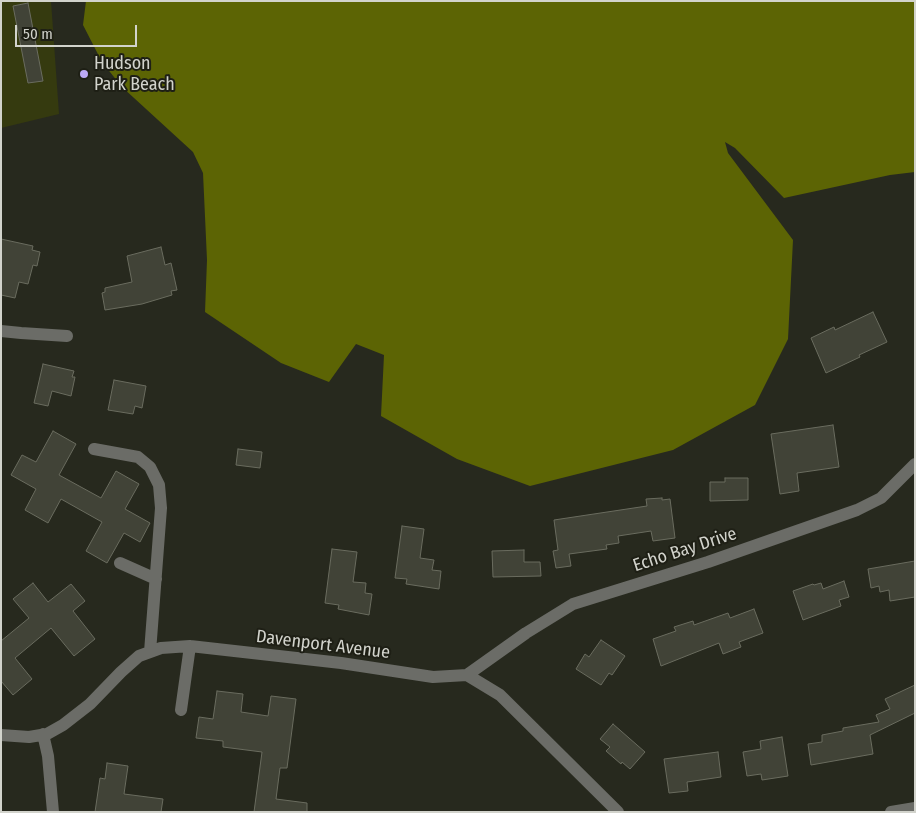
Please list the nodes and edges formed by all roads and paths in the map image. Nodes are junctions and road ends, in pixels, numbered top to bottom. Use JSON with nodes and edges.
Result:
{"nodes":[{"id":1,"x":1,"y":330,"type":"edge"},
{"id":2,"x":67,"y":336,"type":"dead end"},
{"id":3,"x":94,"y":449,"type":"dead end"},
{"id":4,"x":915,"y":464,"type":"edge"},
{"id":5,"x":120,"y":563,"type":"dead end"},
{"id":6,"x":156,"y":579,"type":"junction"},
{"id":7,"x":190,"y":646,"type":"junction"},
{"id":8,"x":150,"y":652,"type":"junction"},
{"id":9,"x":467,"y":675,"type":"junction"},
{"id":10,"x":182,"y":710,"type":"dead end"},
{"id":11,"x":43,"y":734,"type":"junction"},
{"id":12,"x":1,"y":736,"type":"edge"},
{"id":13,"x":915,"y":808,"type":"edge"},
{"id":14,"x":53,"y":812,"type":"edge"},
{"id":15,"x":618,"y":812,"type":"edge"},
{"id":16,"x":891,"y":812,"type":"edge"}],
"edges":[{"from":1,"to":2,"type":"street"},
{"from":3,"to":6,"type":"street"},
{"from":4,"to":9,"type":"street","name":"Echo Bay Drive"},
{"from":5,"to":6,"type":"street"},
{"from":6,"to":8,"type":"street"},
{"from":7,"to":8,"type":"street","name":"Davenport Avenue"},
{"from":7,"to":9,"type":"street","name":"Davenport Avenue"},
{"from":7,"to":10,"type":"street"},
{"from":8,"to":11,"type":"street","name":"Davenport Avenue"},
{"from":9,"to":15,"type":"street"},
{"from":11,"to":12,"type":"street","name":"Davenport Avenue"},
{"from":11,"to":14,"type":"street"},
{"from":13,"to":16,"type":"street"}]}
